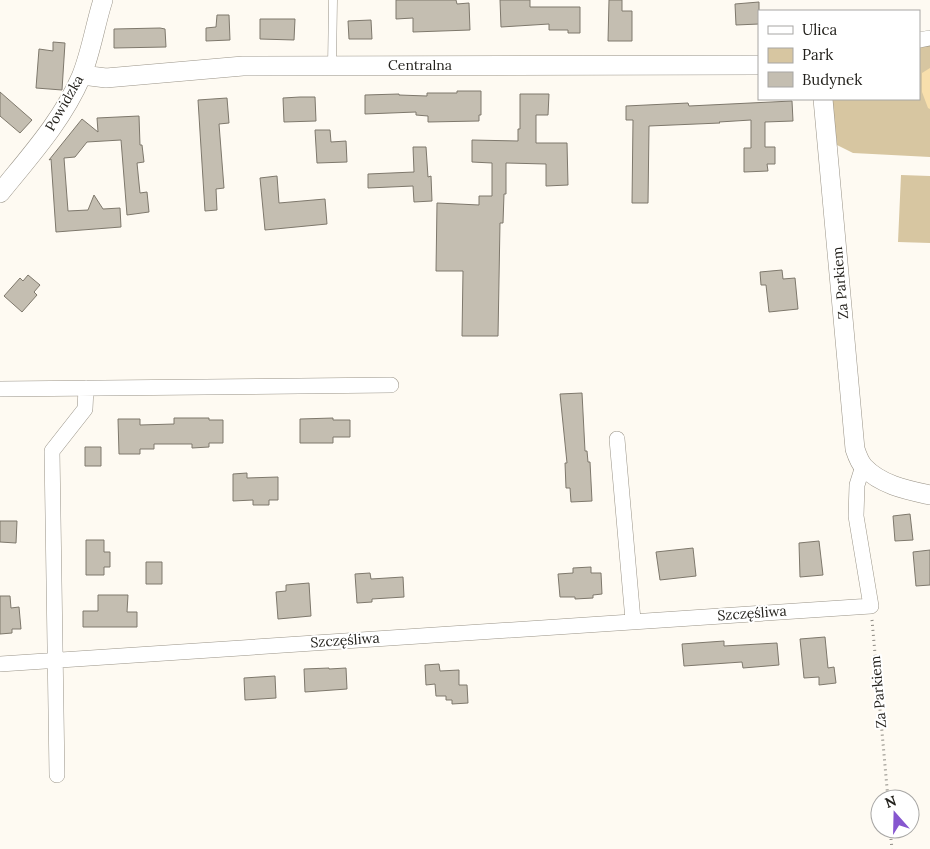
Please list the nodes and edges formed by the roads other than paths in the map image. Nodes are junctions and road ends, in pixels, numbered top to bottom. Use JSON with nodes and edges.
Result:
{"nodes":[{"id":1,"x":102,"y":0,"type":"edge"},
{"id":2,"x":332,"y":0,"type":"edge"},
{"id":3,"x":758,"y":65,"type":"edge"},
{"id":4,"x":332,"y":66,"type":"junction"},
{"id":5,"x":82,"y":75,"type":"junction"},
{"id":6,"x":823,"y":100,"type":"edge"},
{"id":7,"x":0,"y":193,"type":"edge"},
{"id":8,"x":391,"y":385,"type":"dead end"},
{"id":9,"x":86,"y":388,"type":"junction"},
{"id":10,"x":0,"y":389,"type":"edge"},
{"id":11,"x":617,"y":439,"type":"dead end"},
{"id":12,"x":863,"y":466,"type":"junction"},
{"id":13,"x":930,"y":495,"type":"edge"},
{"id":14,"x":633,"y":620,"type":"junction"},
{"id":15,"x":56,"y":660,"type":"junction"},
{"id":16,"x":0,"y":664,"type":"edge"},
{"id":17,"x":57,"y":775,"type":"dead end"}],
"edges":[{"from":1,"to":5,"type":"street","name":"Powidzka"},
{"from":2,"to":4,"type":"lane"},
{"from":3,"to":4,"type":"street","name":"Centralna"},
{"from":4,"to":5,"type":"street","name":"Centralna"},
{"from":5,"to":7,"type":"street","name":"Powidzka"},
{"from":6,"to":12,"type":"street","name":"Za Parkiem"},
{"from":8,"to":9,"type":"street"},
{"from":9,"to":10,"type":"street"},
{"from":9,"to":15,"type":"street"},
{"from":11,"to":14,"type":"street"},
{"from":12,"to":13,"type":"street"},
{"from":12,"to":14,"type":"street","name":"Szczęśliwa"},
{"from":14,"to":15,"type":"street","name":"Szczęśliwa"},
{"from":15,"to":16,"type":"street","name":"Szczęśliwa"},
{"from":15,"to":17,"type":"street"}]}
